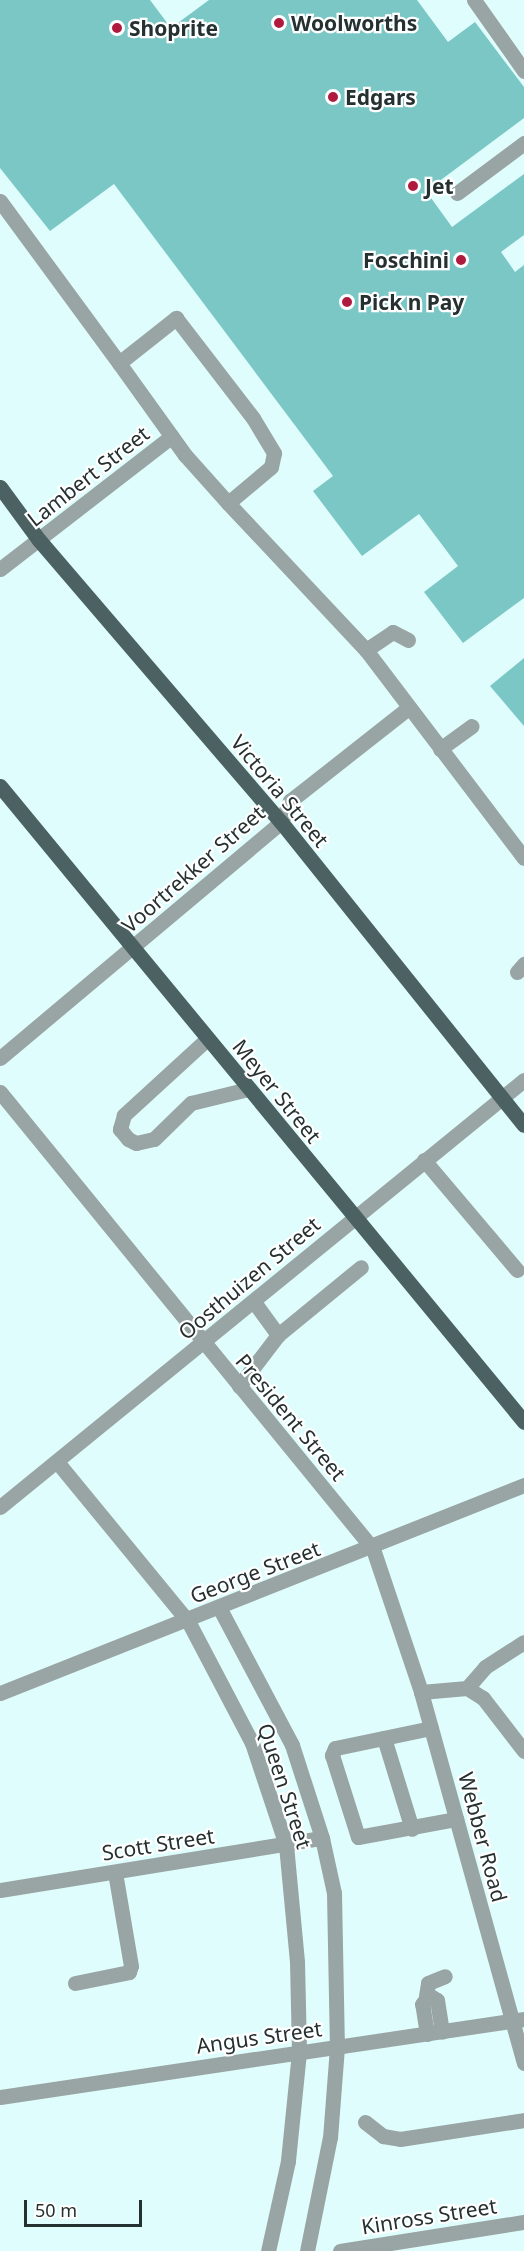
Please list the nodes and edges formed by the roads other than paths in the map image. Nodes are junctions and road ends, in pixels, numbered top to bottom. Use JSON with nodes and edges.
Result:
{"nodes":[{"id":1,"x":474,"y":0,"type":"edge"},
{"id":2,"x":524,"y":71,"type":"edge"},
{"id":3,"x":524,"y":143,"type":"edge"},
{"id":4,"x":457,"y":193,"type":"dead end"},
{"id":5,"x":0,"y":201,"type":"edge"},
{"id":6,"x":119,"y":363,"type":"junction"},
{"id":7,"x":172,"y":436,"type":"junction"},
{"id":8,"x":0,"y":487,"type":"edge"},
{"id":9,"x":228,"y":503,"type":"junction"},
{"id":10,"x":39,"y":540,"type":"junction"},
{"id":11,"x":0,"y":569,"type":"edge"},
{"id":12,"x":408,"y":640,"type":"dead end"},
{"id":13,"x":366,"y":650,"type":"junction"},
{"id":14,"x":408,"y":708,"type":"junction"},
{"id":15,"x":472,"y":726,"type":"dead end"},
{"id":16,"x":440,"y":749,"type":"junction"},
{"id":17,"x":0,"y":786,"type":"edge"},
{"id":18,"x":281,"y":822,"type":"junction"},
{"id":19,"x":524,"y":858,"type":"edge"},
{"id":20,"x":133,"y":949,"type":"junction"},
{"id":21,"x":207,"y":1039,"type":"junction"},
{"id":22,"x":0,"y":1058,"type":"edge"},
{"id":23,"x":524,"y":1080,"type":"edge"},
{"id":24,"x":248,"y":1089,"type":"junction"},
{"id":25,"x":0,"y":1092,"type":"edge"},
{"id":26,"x":500,"y":1098,"type":"junction"},
{"id":27,"x":524,"y":1125,"type":"edge"},
{"id":28,"x":424,"y":1160,"type":"junction"},
{"id":29,"x":354,"y":1217,"type":"junction"},
{"id":30,"x":361,"y":1267,"type":"dead end"},
{"id":31,"x":517,"y":1270,"type":"dead end"},
{"id":32,"x":254,"y":1302,"type":"junction"},
{"id":33,"x":279,"y":1335,"type":"junction"},
{"id":34,"x":203,"y":1346,"type":"junction"},
{"id":35,"x":238,"y":1386,"type":"junction"},
{"id":36,"x":524,"y":1422,"type":"edge"},
{"id":37,"x":58,"y":1463,"type":"junction"},
{"id":38,"x":524,"y":1485,"type":"edge"},
{"id":39,"x":0,"y":1507,"type":"edge"},
{"id":40,"x":373,"y":1549,"type":"junction"},
{"id":41,"x":220,"y":1609,"type":"junction"},
{"id":42,"x":188,"y":1621,"type":"junction"},
{"id":43,"x":524,"y":1642,"type":"edge"},
{"id":44,"x":467,"y":1688,"type":"junction"},
{"id":45,"x":421,"y":1692,"type":"junction"},
{"id":46,"x":0,"y":1693,"type":"edge"},
{"id":47,"x":431,"y":1728,"type":"junction"},
{"id":48,"x":384,"y":1738,"type":"junction"},
{"id":49,"x":524,"y":1750,"type":"edge"},
{"id":50,"x":456,"y":1819,"type":"junction"},
{"id":51,"x":412,"y":1829,"type":"junction"},
{"id":52,"x":322,"y":1838,"type":"junction"},
{"id":53,"x":286,"y":1845,"type":"junction"},
{"id":54,"x":115,"y":1872,"type":"junction"},
{"id":55,"x":0,"y":1890,"type":"edge"},
{"id":56,"x":446,"y":1976,"type":"dead end"},
{"id":57,"x":75,"y":1983,"type":"dead end"},
{"id":58,"x":518,"y":2020,"type":"edge"},
{"id":59,"x":434,"y":2033,"type":"junction"},
{"id":60,"x":337,"y":2047,"type":"junction"},
{"id":61,"x":299,"y":2052,"type":"junction"},
{"id":62,"x":524,"y":2064,"type":"edge"},
{"id":63,"x":0,"y":2097,"type":"edge"},
{"id":64,"x":524,"y":2120,"type":"edge"},
{"id":65,"x":365,"y":2122,"type":"dead end"},
{"id":66,"x":524,"y":2222,"type":"edge"},
{"id":67,"x":268,"y":2251,"type":"edge"},
{"id":68,"x":307,"y":2251,"type":"edge"},
{"id":69,"x":340,"y":2251,"type":"edge"}],
"edges":[{"from":1,"to":2,"type":"street"},
{"from":3,"to":4,"type":"street"},
{"from":5,"to":6,"type":"street"},
{"from":6,"to":7,"type":"street"},
{"from":6,"to":9,"type":"street"},
{"from":7,"to":9,"type":"street"},
{"from":7,"to":10,"type":"street","name":"Lambert Street"},
{"from":8,"to":10,"type":"main road","name":"Victoria Street"},
{"from":9,"to":13,"type":"street"},
{"from":10,"to":11,"type":"street","name":"Lambert Street"},
{"from":10,"to":18,"type":"main road","name":"Victoria Street"},
{"from":12,"to":13,"type":"street"},
{"from":13,"to":14,"type":"street"},
{"from":14,"to":16,"type":"street"},
{"from":14,"to":18,"type":"street","name":"Voortrekker Street"},
{"from":15,"to":16,"type":"street"},
{"from":16,"to":19,"type":"street"},
{"from":17,"to":20,"type":"main road","name":"Meyer Street"},
{"from":18,"to":20,"type":"street","name":"Voortrekker Street"},
{"from":18,"to":26,"type":"main road","name":"Victoria Street"},
{"from":20,"to":21,"type":"main road","name":"Meyer Street"},
{"from":20,"to":22,"type":"street","name":"Voortrekker Street"},
{"from":21,"to":24,"type":"main road","name":"Meyer Street"},
{"from":21,"to":24,"type":"street"},
{"from":23,"to":26,"type":"street","name":"Oosthuizen Street"},
{"from":24,"to":29,"type":"main road","name":"Meyer Street"},
{"from":25,"to":34,"type":"street","name":"President Street"},
{"from":26,"to":27,"type":"main road","name":"Victoria Street"},
{"from":26,"to":28,"type":"street","name":"Oosthuizen Street"},
{"from":28,"to":29,"type":"street","name":"Oosthuizen Street"},
{"from":28,"to":31,"type":"street"},
{"from":29,"to":32,"type":"street","name":"Oosthuizen Street"},
{"from":29,"to":36,"type":"main road","name":"Meyer Street"},
{"from":30,"to":33,"type":"street"},
{"from":32,"to":33,"type":"street"},
{"from":32,"to":34,"type":"street","name":"Oosthuizen Street"},
{"from":33,"to":35,"type":"street"},
{"from":34,"to":35,"type":"street","name":"President Street"},
{"from":34,"to":37,"type":"street","name":"Oosthuizen Street"},
{"from":35,"to":40,"type":"street","name":"President Street"},
{"from":37,"to":39,"type":"street","name":"Oosthuizen Street"},
{"from":37,"to":42,"type":"street","name":"Queen Street"},
{"from":38,"to":40,"type":"street","name":"George Street"},
{"from":40,"to":41,"type":"street","name":"George Street"},
{"from":40,"to":45,"type":"street","name":"President Street"},
{"from":41,"to":42,"type":"street","name":"George Street"},
{"from":41,"to":52,"type":"street","name":"Queen Street"},
{"from":42,"to":46,"type":"street","name":"George Street"},
{"from":42,"to":53,"type":"street","name":"Queen Street"},
{"from":43,"to":44,"type":"street"},
{"from":44,"to":45,"type":"street"},
{"from":44,"to":49,"type":"street"},
{"from":45,"to":47,"type":"street","name":"Webber Road"},
{"from":47,"to":48,"type":"street"},
{"from":47,"to":50,"type":"street","name":"Webber Road"},
{"from":48,"to":51,"type":"street"},
{"from":48,"to":51,"type":"street"},
{"from":50,"to":51,"type":"street"},
{"from":50,"to":58,"type":"street","name":"Webber Road"},
{"from":52,"to":53,"type":"street","name":"Scott Street"},
{"from":52,"to":60,"type":"street","name":"Queen Street"},
{"from":53,"to":54,"type":"street","name":"Scott Street"},
{"from":53,"to":61,"type":"street","name":"Queen Street"},
{"from":54,"to":55,"type":"street","name":"Scott Street"},
{"from":54,"to":57,"type":"street"},
{"from":56,"to":59,"type":"street"},
{"from":58,"to":59,"type":"street","name":"Angus Street"},
{"from":58,"to":62,"type":"street","name":"Webber Road"},
{"from":59,"to":60,"type":"street","name":"Angus Street"},
{"from":60,"to":61,"type":"street","name":"Angus Street"},
{"from":60,"to":68,"type":"street","name":"Queen Street"},
{"from":61,"to":63,"type":"street","name":"Angus Street"},
{"from":61,"to":67,"type":"street","name":"Queen Street"},
{"from":64,"to":65,"type":"street"},
{"from":66,"to":69,"type":"street","name":"Kinross Street"}]}
